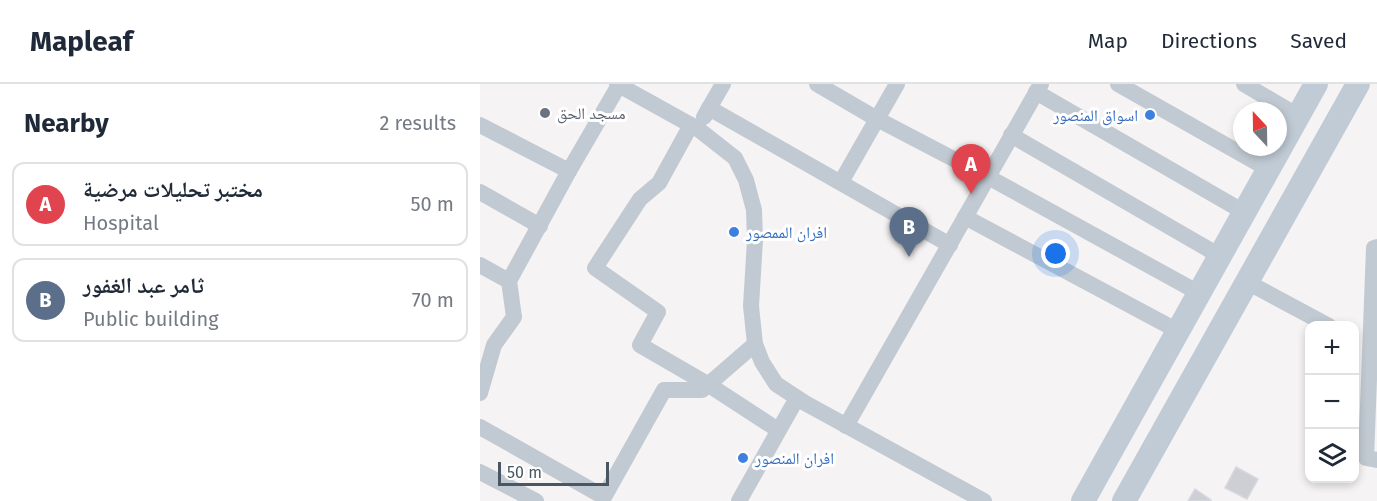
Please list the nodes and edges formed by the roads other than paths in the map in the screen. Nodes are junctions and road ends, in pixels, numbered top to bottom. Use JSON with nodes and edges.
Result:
{"nodes":[{"id":1,"x":723,"y":84,"type":"edge"},
{"id":2,"x":817,"y":84,"type":"edge"},
{"id":3,"x":897,"y":84,"type":"edge"},
{"id":4,"x":1118,"y":84,"type":"edge"},
{"id":5,"x":1244,"y":84,"type":"edge"},
{"id":6,"x":1316,"y":84,"type":"edge"},
{"id":7,"x":1358,"y":84,"type":"edge"},
{"id":8,"x":618,"y":85,"type":"edge"},
{"id":9,"x":1038,"y":88,"type":"edge"},
{"id":10,"x":710,"y":108,"type":"junction"},
{"id":11,"x":1298,"y":116,"type":"junction"},
{"id":12,"x":878,"y":119,"type":"junction"},
{"id":13,"x":480,"y":125,"type":"edge"},
{"id":14,"x":695,"y":127,"type":"junction"},
{"id":15,"x":1011,"y":135,"type":"junction"},
{"id":16,"x":1268,"y":170,"type":"junction"},
{"id":17,"x":569,"y":171,"type":"junction"},
{"id":18,"x":988,"y":177,"type":"junction"},
{"id":19,"x":841,"y":182,"type":"junction"},
{"id":20,"x":480,"y":192,"type":"edge"},
{"id":21,"x":1245,"y":212,"type":"junction"},
{"id":22,"x":965,"y":217,"type":"junction"},
{"id":23,"x":540,"y":226,"type":"junction"},
{"id":24,"x":950,"y":244,"type":"junction"},
{"id":25,"x":1377,"y":247,"type":"edge"},
{"id":26,"x":1220,"y":256,"type":"junction"},
{"id":27,"x":480,"y":265,"type":"edge"},
{"id":28,"x":509,"y":281,"type":"junction"},
{"id":29,"x":1247,"y":282,"type":"junction"},
{"id":30,"x":1199,"y":293,"type":"junction"},
{"id":31,"x":1320,"y":321,"type":"edge"},
{"id":32,"x":1178,"y":331,"type":"junction"},
{"id":33,"x":487,"y":341,"type":"edge"},
{"id":34,"x":1359,"y":342,"type":"edge"},
{"id":35,"x":755,"y":344,"type":"junction"},
{"id":36,"x":1370,"y":348,"type":"junction"},
{"id":37,"x":709,"y":385,"type":"junction"},
{"id":38,"x":480,"y":393,"type":"edge"},
{"id":39,"x":797,"y":398,"type":"junction"},
{"id":40,"x":846,"y":426,"type":"junction"},
{"id":41,"x":480,"y":427,"type":"edge"},
{"id":42,"x":778,"y":430,"type":"junction"},
{"id":43,"x":1377,"y":460,"type":"edge"},
{"id":44,"x":480,"y":472,"type":"edge"},
{"id":45,"x":603,"y":499,"type":"edge"},
{"id":46,"x":536,"y":501,"type":"edge"},
{"id":47,"x":739,"y":501,"type":"edge"},
{"id":48,"x":984,"y":501,"type":"edge"},
{"id":49,"x":1083,"y":501,"type":"edge"},
{"id":50,"x":1124,"y":501,"type":"edge"}],
"edges":[{"from":1,"to":10,"type":"street"},
{"from":2,"to":12,"type":"street"},
{"from":3,"to":12,"type":"street"},
{"from":4,"to":16,"type":"street"},
{"from":5,"to":11,"type":"street"},
{"from":6,"to":11,"type":"main road"},
{"from":7,"to":29,"type":"main road"},
{"from":8,"to":14,"type":"street"},
{"from":8,"to":17,"type":"street"},
{"from":9,"to":15,"type":"street"},
{"from":9,"to":21,"type":"street"},
{"from":10,"to":14,"type":"street"},
{"from":10,"to":19,"type":"street"},
{"from":11,"to":16,"type":"main road"},
{"from":12,"to":18,"type":"street"},
{"from":12,"to":19,"type":"street"},
{"from":13,"to":17,"type":"street"},
{"from":14,"to":35,"type":"street"},
{"from":14,"to":37,"type":"street"},
{"from":15,"to":18,"type":"street"},
{"from":15,"to":26,"type":"street"},
{"from":16,"to":21,"type":"main road"},
{"from":17,"to":23,"type":"street"},
{"from":18,"to":22,"type":"street"},
{"from":18,"to":30,"type":"street"},
{"from":19,"to":24,"type":"street"},
{"from":20,"to":23,"type":"street"},
{"from":21,"to":26,"type":"main road"},
{"from":22,"to":24,"type":"street"},
{"from":22,"to":32,"type":"street"},
{"from":23,"to":28,"type":"street"},
{"from":24,"to":40,"type":"street"},
{"from":25,"to":36,"type":"street"},
{"from":26,"to":30,"type":"main road"},
{"from":27,"to":28,"type":"street"},
{"from":28,"to":33,"type":"street"},
{"from":29,"to":31,"type":"street"},
{"from":29,"to":50,"type":"main road"},
{"from":30,"to":32,"type":"main road"},
{"from":32,"to":49,"type":"main road"},
{"from":33,"to":38,"type":"street"},
{"from":34,"to":36,"type":"street"},
{"from":35,"to":37,"type":"street"},
{"from":35,"to":39,"type":"street"},
{"from":36,"to":43,"type":"street"},
{"from":37,"to":42,"type":"street"},
{"from":37,"to":45,"type":"street"},
{"from":39,"to":40,"type":"street"},
{"from":39,"to":42,"type":"street"},
{"from":40,"to":48,"type":"street"},
{"from":41,"to":45,"type":"street"},
{"from":42,"to":47,"type":"street"},
{"from":44,"to":46,"type":"street"}]}
